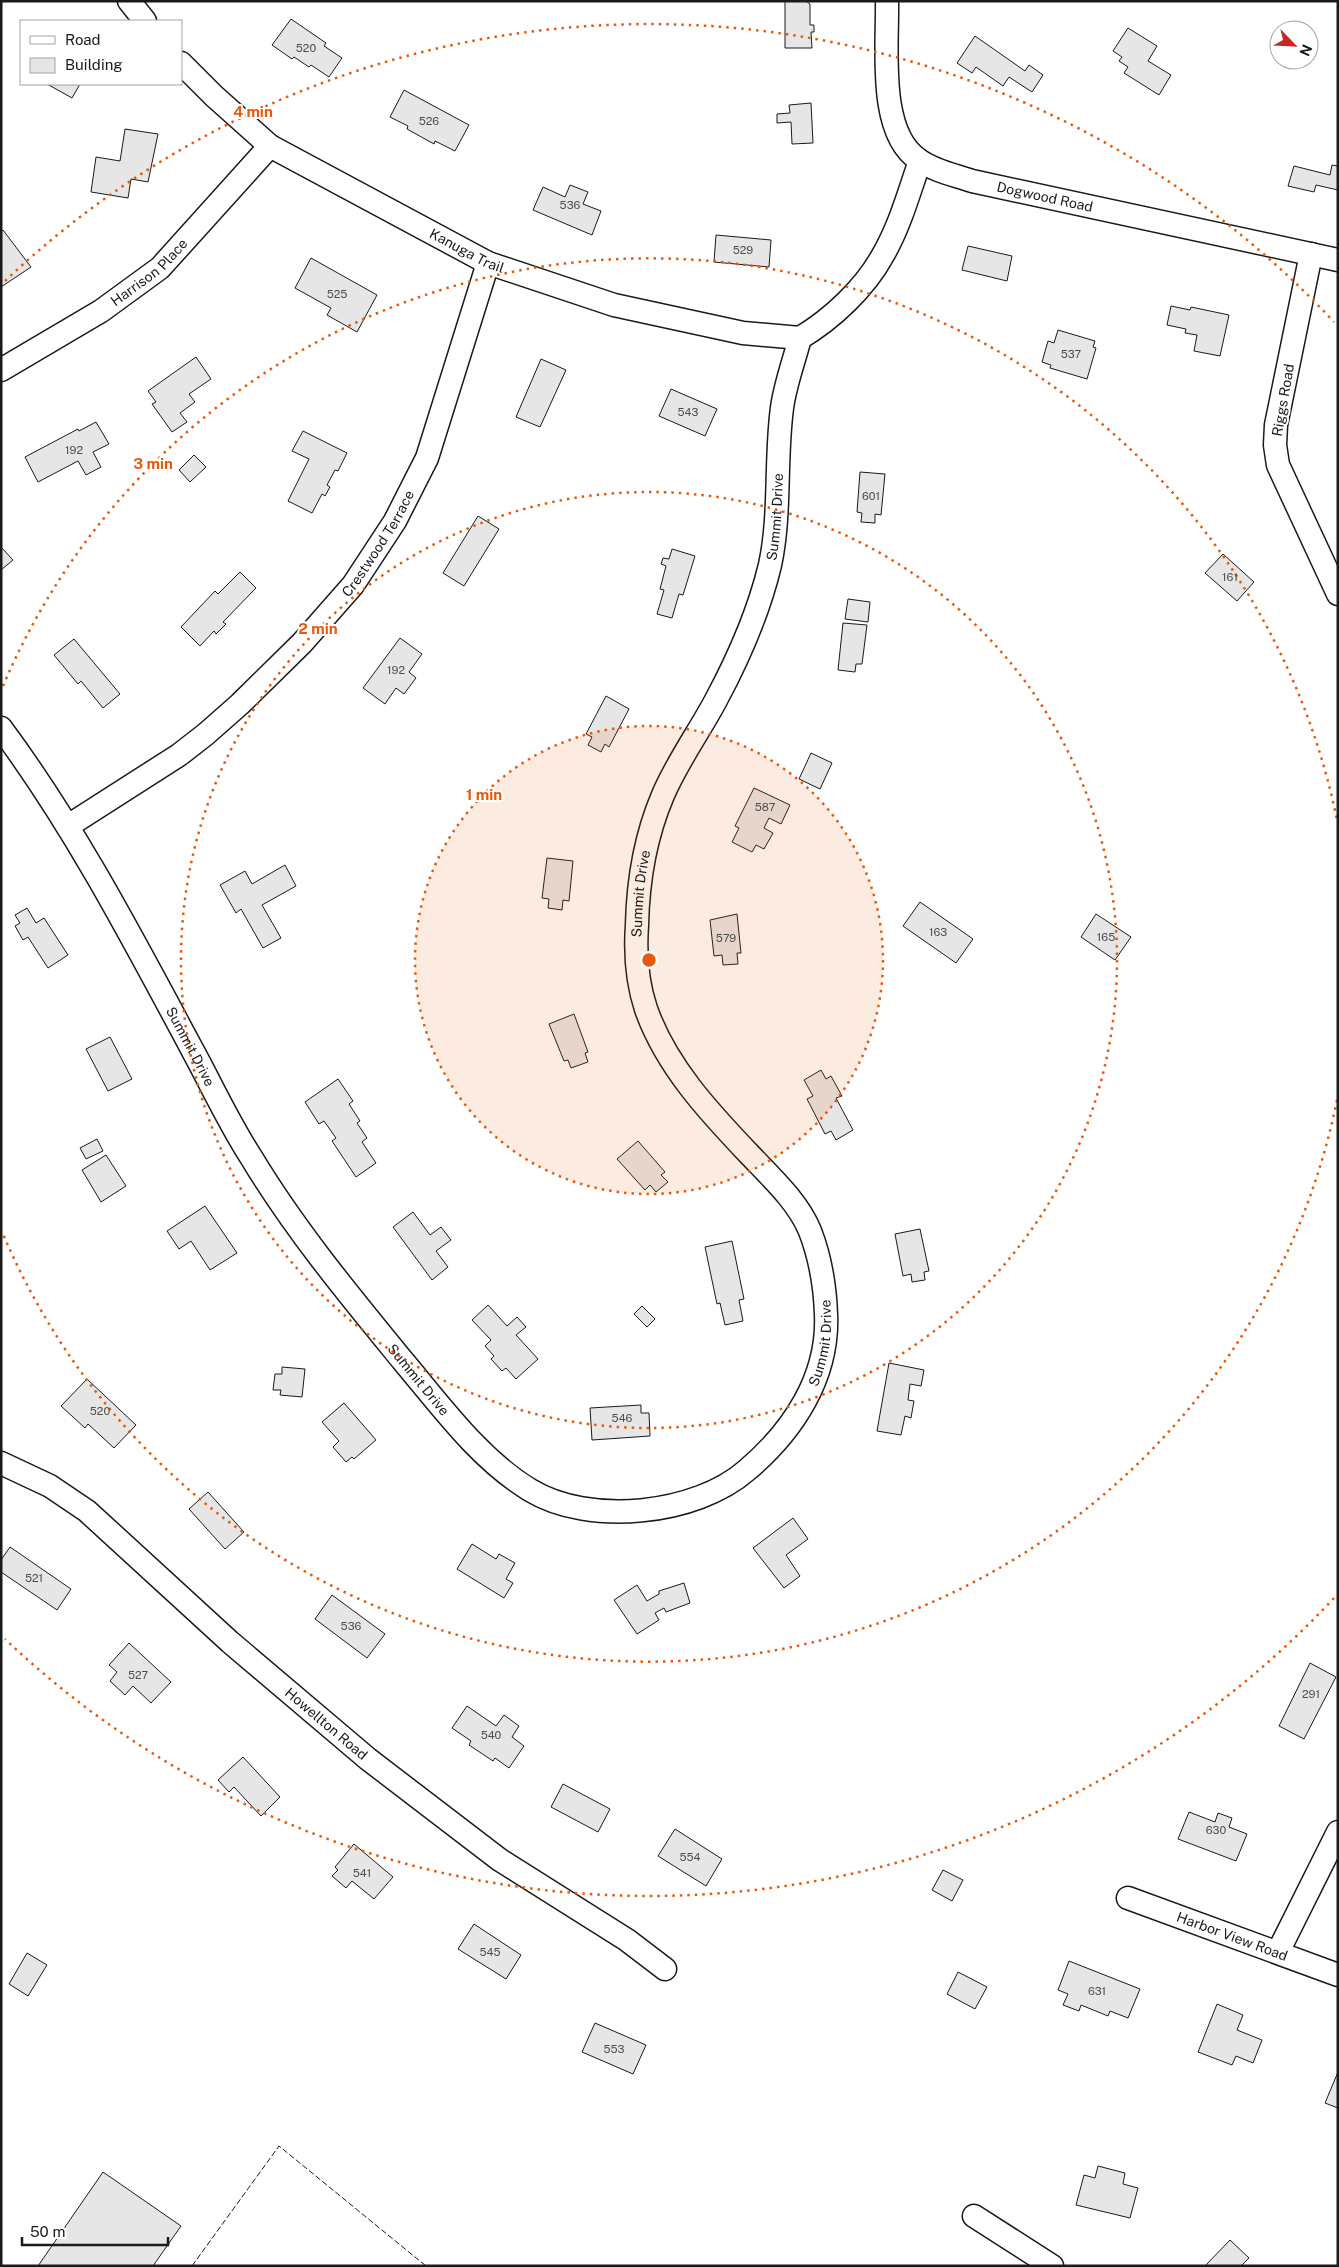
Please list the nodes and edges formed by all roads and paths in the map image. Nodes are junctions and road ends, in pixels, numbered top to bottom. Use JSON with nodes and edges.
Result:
{"nodes":[{"id":1,"x":129,"y":1,"type":"edge"},
{"id":2,"x":887,"y":1,"type":"edge"},
{"id":3,"x":144,"y":20,"type":"edge"},
{"id":4,"x":182,"y":63,"type":"edge"},
{"id":5,"x":270,"y":146,"type":"junction"},
{"id":6,"x":920,"y":161,"type":"junction"},
{"id":7,"x":1311,"y":254,"type":"junction"},
{"id":8,"x":1338,"y":260,"type":"edge"},
{"id":9,"x":488,"y":263,"type":"junction"},
{"id":10,"x":800,"y":338,"type":"junction"},
{"id":11,"x":1,"y":370,"type":"edge"},
{"id":12,"x":1338,"y":594,"type":"edge"},
{"id":13,"x":1,"y":728,"type":"edge"},
{"id":14,"x":68,"y":826,"type":"junction"},
{"id":15,"x":1,"y":1463,"type":"edge"},
{"id":16,"x":1338,"y":1832,"type":"edge"},
{"id":17,"x":1128,"y":1898,"type":"dead end"},
{"id":18,"x":1278,"y":1952,"type":"junction"},
{"id":19,"x":665,"y":1969,"type":"dead end"},
{"id":20,"x":1338,"y":1975,"type":"edge"},
{"id":21,"x":974,"y":2216,"type":"dead end"},
{"id":22,"x":1052,"y":2266,"type":"edge"}],
"edges":[{"from":1,"to":3,"type":"street"},
{"from":2,"to":6,"type":"street","name":"Dogwood Road"},
{"from":4,"to":5,"type":"street","name":"Kanuga Trail"},
{"from":5,"to":9,"type":"street","name":"Kanuga Trail"},
{"from":5,"to":11,"type":"street","name":"Harrison Place"},
{"from":6,"to":7,"type":"street","name":"Dogwood Road"},
{"from":6,"to":10,"type":"street"},
{"from":7,"to":8,"type":"street","name":"Dogwood Road"},
{"from":7,"to":12,"type":"street","name":"Riggs Road"},
{"from":9,"to":10,"type":"street","name":"Kanuga Trail"},
{"from":9,"to":14,"type":"street","name":"Crestwood Terrace"},
{"from":10,"to":14,"type":"street","name":"Summit Drive"},
{"from":13,"to":14,"type":"street","name":"Summit Drive"},
{"from":15,"to":19,"type":"street","name":"Howellton Road"},
{"from":16,"to":18,"type":"street"},
{"from":17,"to":18,"type":"street","name":"Harbor View Road"},
{"from":18,"to":20,"type":"street","name":"Harbor View Road"},
{"from":21,"to":22,"type":"street"}]}
